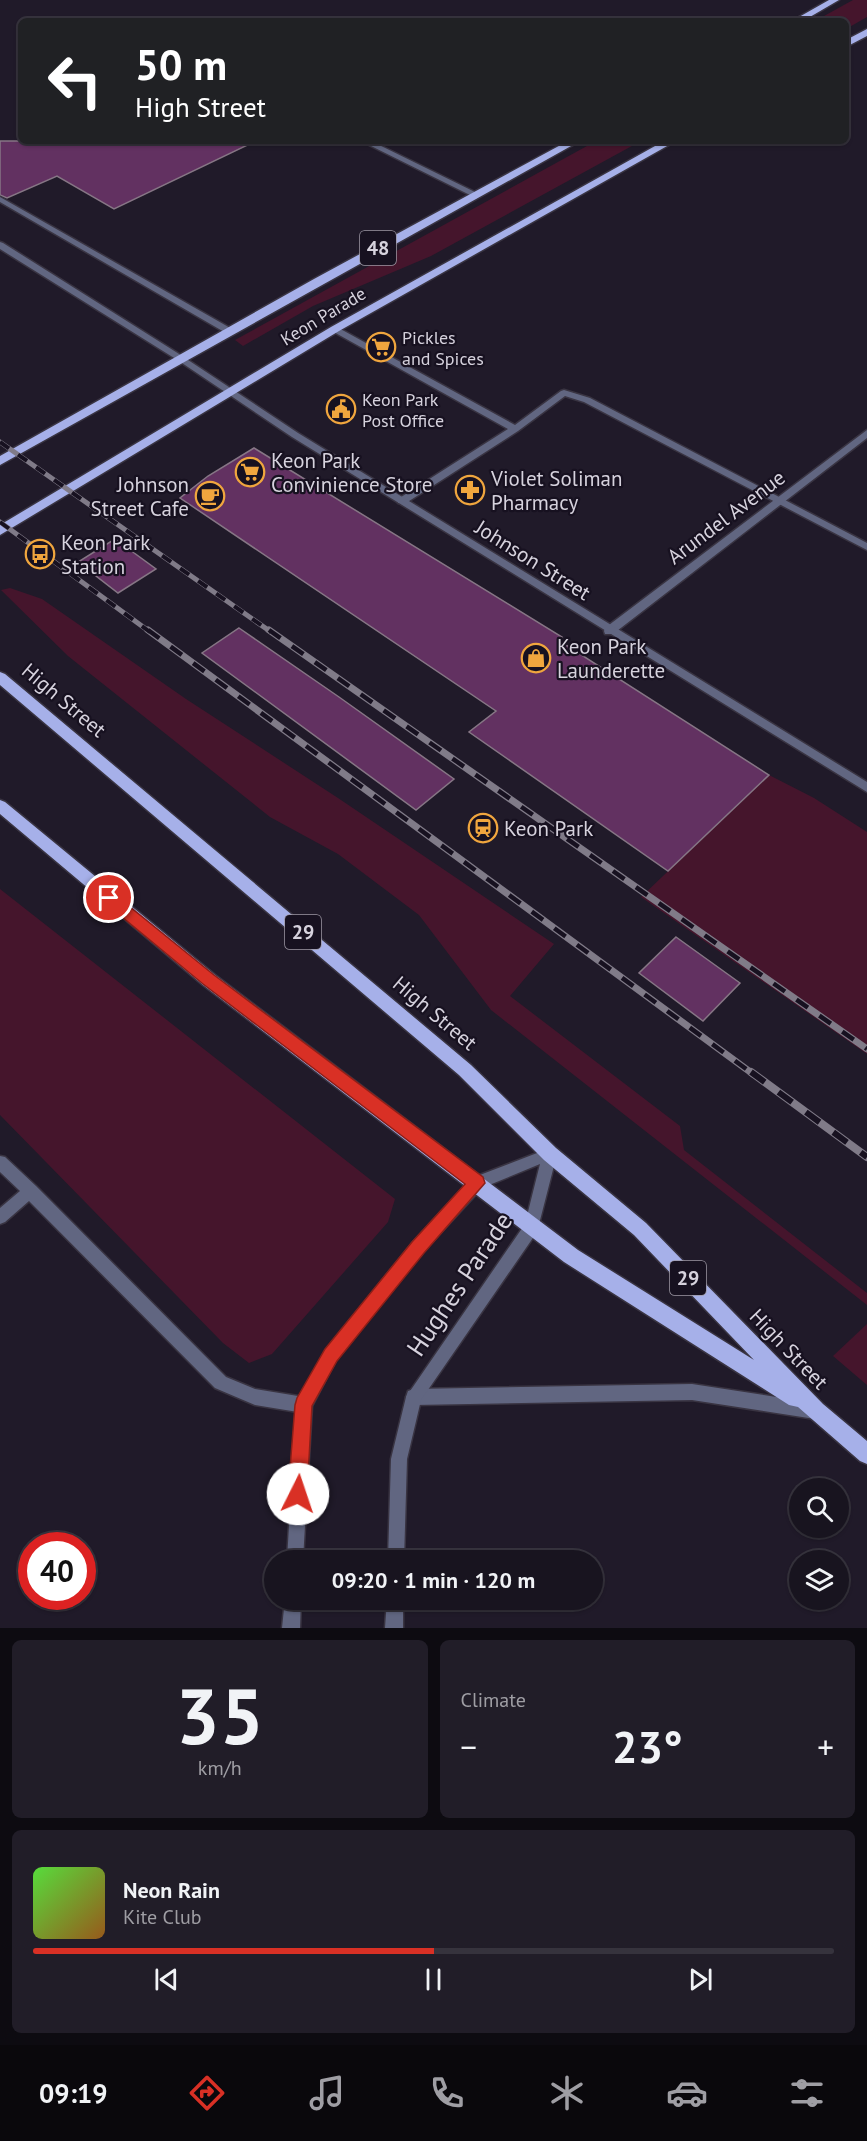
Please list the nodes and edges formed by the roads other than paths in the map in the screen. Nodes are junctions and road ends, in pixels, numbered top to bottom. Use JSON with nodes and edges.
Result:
{"nodes":[{"id":1,"x":835,"y":0,"type":"edge"},
{"id":2,"x":802,"y":18,"type":"edge"},
{"id":3,"x":867,"y":33,"type":"edge"},
{"id":4,"x":849,"y":42,"type":"edge"},
{"id":5,"x":371,"y":144,"type":"edge"},
{"id":6,"x":570,"y":144,"type":"edge"},
{"id":7,"x":665,"y":144,"type":"edge"},
{"id":8,"x":477,"y":195,"type":"junction"},
{"id":9,"x":0,"y":199,"type":"edge"},
{"id":10,"x":0,"y":245,"type":"edge"},
{"id":11,"x":335,"y":328,"type":"junction"},
{"id":12,"x":229,"y":331,"type":"junction"},
{"id":13,"x":182,"y":359,"type":"junction"},
{"id":14,"x":231,"y":393,"type":"junction"},
{"id":15,"x":515,"y":429,"type":"junction"},
{"id":16,"x":867,"y":433,"type":"edge"},
{"id":17,"x":0,"y":461,"type":"edge"},
{"id":18,"x":781,"y":500,"type":"junction"},
{"id":19,"x":402,"y":501,"type":"junction"},
{"id":20,"x":0,"y":531,"type":"edge"},
{"id":21,"x":867,"y":547,"type":"edge"},
{"id":22,"x":609,"y":631,"type":"junction"},
{"id":23,"x":0,"y":677,"type":"edge"},
{"id":24,"x":867,"y":788,"type":"edge"},
{"id":25,"x":0,"y":806,"type":"edge"},
{"id":26,"x":550,"y":1154,"type":"junction"},
{"id":27,"x":0,"y":1162,"type":"edge"},
{"id":28,"x":477,"y":1183,"type":"junction"},
{"id":29,"x":31,"y":1191,"type":"junction"},
{"id":30,"x":0,"y":1217,"type":"edge"},
{"id":31,"x":532,"y":1227,"type":"junction"},
{"id":32,"x":414,"y":1397,"type":"junction"},
{"id":33,"x":304,"y":1405,"type":"junction"},
{"id":34,"x":816,"y":1411,"type":"junction"},
{"id":35,"x":867,"y":1454,"type":"edge"},
{"id":36,"x":296,"y":1550,"type":"edge"},
{"id":37,"x":396,"y":1550,"type":"edge"},
{"id":38,"x":292,"y":1610,"type":"edge"},
{"id":39,"x":395,"y":1610,"type":"edge"},
{"id":40,"x":291,"y":1628,"type":"edge"},
{"id":41,"x":394,"y":1628,"type":"edge"}],
"edges":[{"from":1,"to":2,"type":"main road"},
{"from":3,"to":4,"type":"main road"},
{"from":5,"to":8,"type":"street"},
{"from":6,"to":8,"type":"main road","name":"Keon Parade","number":"48"},
{"from":7,"to":11,"type":"main road","name":"Keon Parade","number":"48"},
{"from":8,"to":12,"type":"main road","name":"Keon Parade","number":"48"},
{"from":9,"to":12,"type":"street"},
{"from":10,"to":13,"type":"street","name":"Johnson Street"},
{"from":11,"to":14,"type":"main road","name":"Keon Parade","number":"48"},
{"from":11,"to":15,"type":"street"},
{"from":12,"to":13,"type":"main road","name":"Keon Parade","number":"48"},
{"from":13,"to":14,"type":"street","name":"Johnson Street"},
{"from":13,"to":17,"type":"main road","name":"Keon Parade","number":"48"},
{"from":14,"to":19,"type":"street","name":"Johnson Street"},
{"from":14,"to":20,"type":"main road","name":"Keon Parade","number":"48"},
{"from":15,"to":18,"type":"street"},
{"from":15,"to":19,"type":"street"},
{"from":16,"to":18,"type":"street","name":"Arundel Avenue"},
{"from":18,"to":21,"type":"street"},
{"from":18,"to":22,"type":"street","name":"Arundel Avenue"},
{"from":19,"to":22,"type":"street","name":"Johnson Street"},
{"from":22,"to":24,"type":"street","name":"Johnson Street"},
{"from":23,"to":26,"type":"main road","name":"High Street","number":"29"},
{"from":25,"to":28,"type":"main road","name":"High Street","number":"29"},
{"from":26,"to":28,"type":"street","name":"Hughes Parade"},
{"from":26,"to":31,"type":"street","name":"Hughes Parade"},
{"from":26,"to":34,"type":"main road","name":"High Street","number":"29"},
{"from":27,"to":29,"type":"street"},
{"from":28,"to":31,"type":"main road","name":"High Street","number":"29"},
{"from":28,"to":33,"type":"street","name":"Hughes Parade"},
{"from":29,"to":30,"type":"street"},
{"from":29,"to":33,"type":"street"},
{"from":31,"to":32,"type":"street","name":"Hughes Parade"},
{"from":31,"to":34,"type":"main road","name":"High Street","number":"29"},
{"from":32,"to":34,"type":"street","name":"High Street"},
{"from":32,"to":37,"type":"street","name":"Hughes Parade"},
{"from":33,"to":36,"type":"street","name":"Hughes Parade"},
{"from":34,"to":35,"type":"main road","name":"High Street","number":"29"},
{"from":38,"to":40,"type":"street"},
{"from":39,"to":41,"type":"street"}]}
